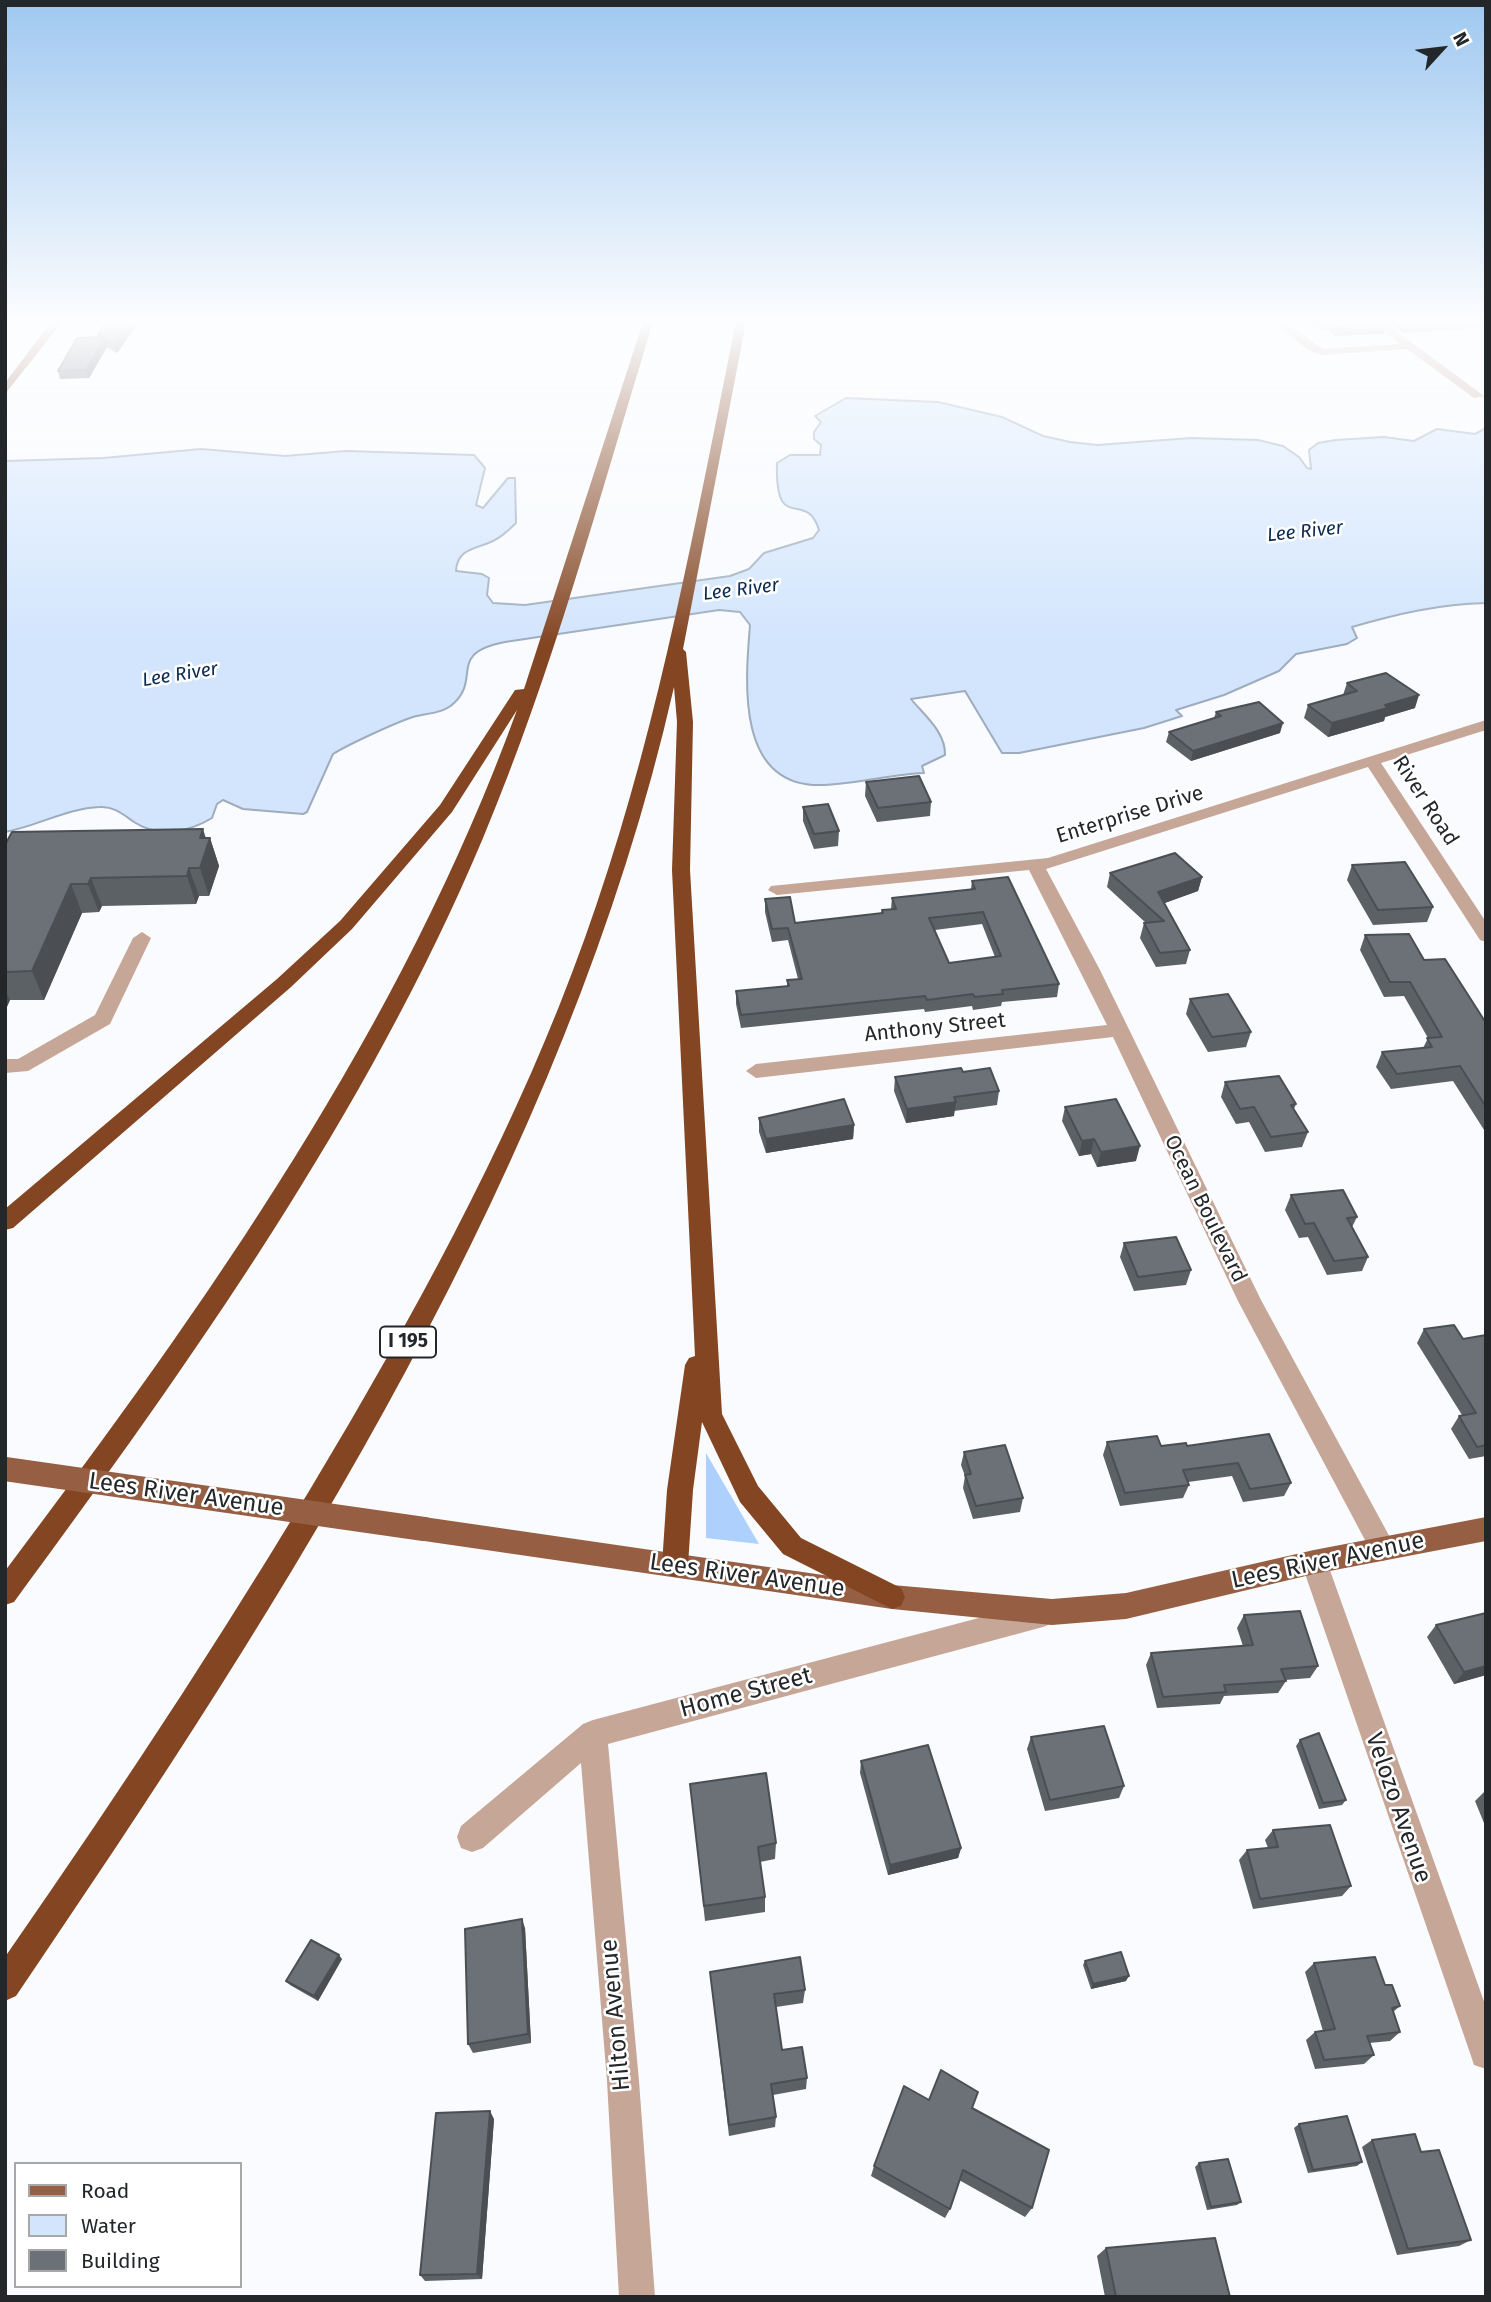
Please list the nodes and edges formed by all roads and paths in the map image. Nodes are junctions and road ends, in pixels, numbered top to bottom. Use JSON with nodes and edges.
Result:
{"nodes":[{"id":1,"x":613,"y":429,"type":"edge"},
{"id":2,"x":719,"y":429,"type":"edge"},
{"id":3,"x":678,"y":630,"type":"junction"},
{"id":4,"x":542,"y":656,"type":"junction"},
{"id":5,"x":1486,"y":726,"type":"edge"},
{"id":6,"x":1372,"y":761,"type":"junction"},
{"id":7,"x":1035,"y":865,"type":"junction"},
{"id":8,"x":776,"y":890,"type":"dead end"},
{"id":9,"x":1486,"y":936,"type":"edge"},
{"id":10,"x":142,"y":939,"type":"dead end"},
{"id":11,"x":1118,"y":1030,"type":"junction"},
{"id":12,"x":5,"y":1066,"type":"edge"},
{"id":13,"x":756,"y":1071,"type":"dead end"},
{"id":14,"x":5,"y":1222,"type":"edge"},
{"id":15,"x":705,"y":1280,"type":"junction"},
{"id":16,"x":5,"y":1469,"type":"edge"},
{"id":17,"x":1486,"y":1529,"type":"edge"},
{"id":18,"x":1383,"y":1549,"type":"junction"},
{"id":19,"x":1314,"y":1562,"type":"junction"},
{"id":20,"x":675,"y":1565,"type":"junction"},
{"id":21,"x":5,"y":1592,"type":"edge"},
{"id":22,"x":892,"y":1597,"type":"junction"},
{"id":23,"x":1052,"y":1612,"type":"junction"},
{"id":24,"x":593,"y":1734,"type":"junction"},
{"id":25,"x":472,"y":1837,"type":"dead end"},
{"id":26,"x":5,"y":1985,"type":"edge"},
{"id":27,"x":1486,"y":2053,"type":"edge"},
{"id":28,"x":637,"y":2297,"type":"edge"}],
"edges":[{"from":1,"to":4,"type":"highway"},
{"from":2,"to":3,"type":"highway","number":"I 195"},
{"from":3,"to":15,"type":"highway"},
{"from":3,"to":26,"type":"highway","number":"I 195"},
{"from":4,"to":14,"type":"highway"},
{"from":4,"to":21,"type":"highway"},
{"from":5,"to":6,"type":"street","name":"Enterprise Drive"},
{"from":6,"to":7,"type":"street","name":"Enterprise Drive"},
{"from":6,"to":9,"type":"street","name":"River Road"},
{"from":7,"to":8,"type":"street","name":"Enterprise Drive"},
{"from":7,"to":11,"type":"street","name":"Ocean Boulevard"},
{"from":10,"to":12,"type":"street"},
{"from":11,"to":13,"type":"street","name":"Anthony Street"},
{"from":11,"to":18,"type":"street","name":"Ocean Boulevard"},
{"from":15,"to":20,"type":"highway"},
{"from":15,"to":22,"type":"highway"},
{"from":16,"to":20,"type":"main road","name":"Lees River Avenue","bridge":true},
{"from":17,"to":18,"type":"main road","name":"Lees River Avenue"},
{"from":18,"to":19,"type":"main road","name":"Lees River Avenue"},
{"from":19,"to":23,"type":"main road","name":"Lees River Avenue"},
{"from":19,"to":27,"type":"street","name":"Velozo Avenue"},
{"from":20,"to":22,"type":"main road","name":"Lees River Avenue"},
{"from":22,"to":23,"type":"main road","name":"Lees River Avenue"},
{"from":23,"to":24,"type":"street","name":"Home Street"},
{"from":24,"to":25,"type":"street","name":"Home Street"},
{"from":24,"to":28,"type":"street","name":"Hilton Avenue"}]}
